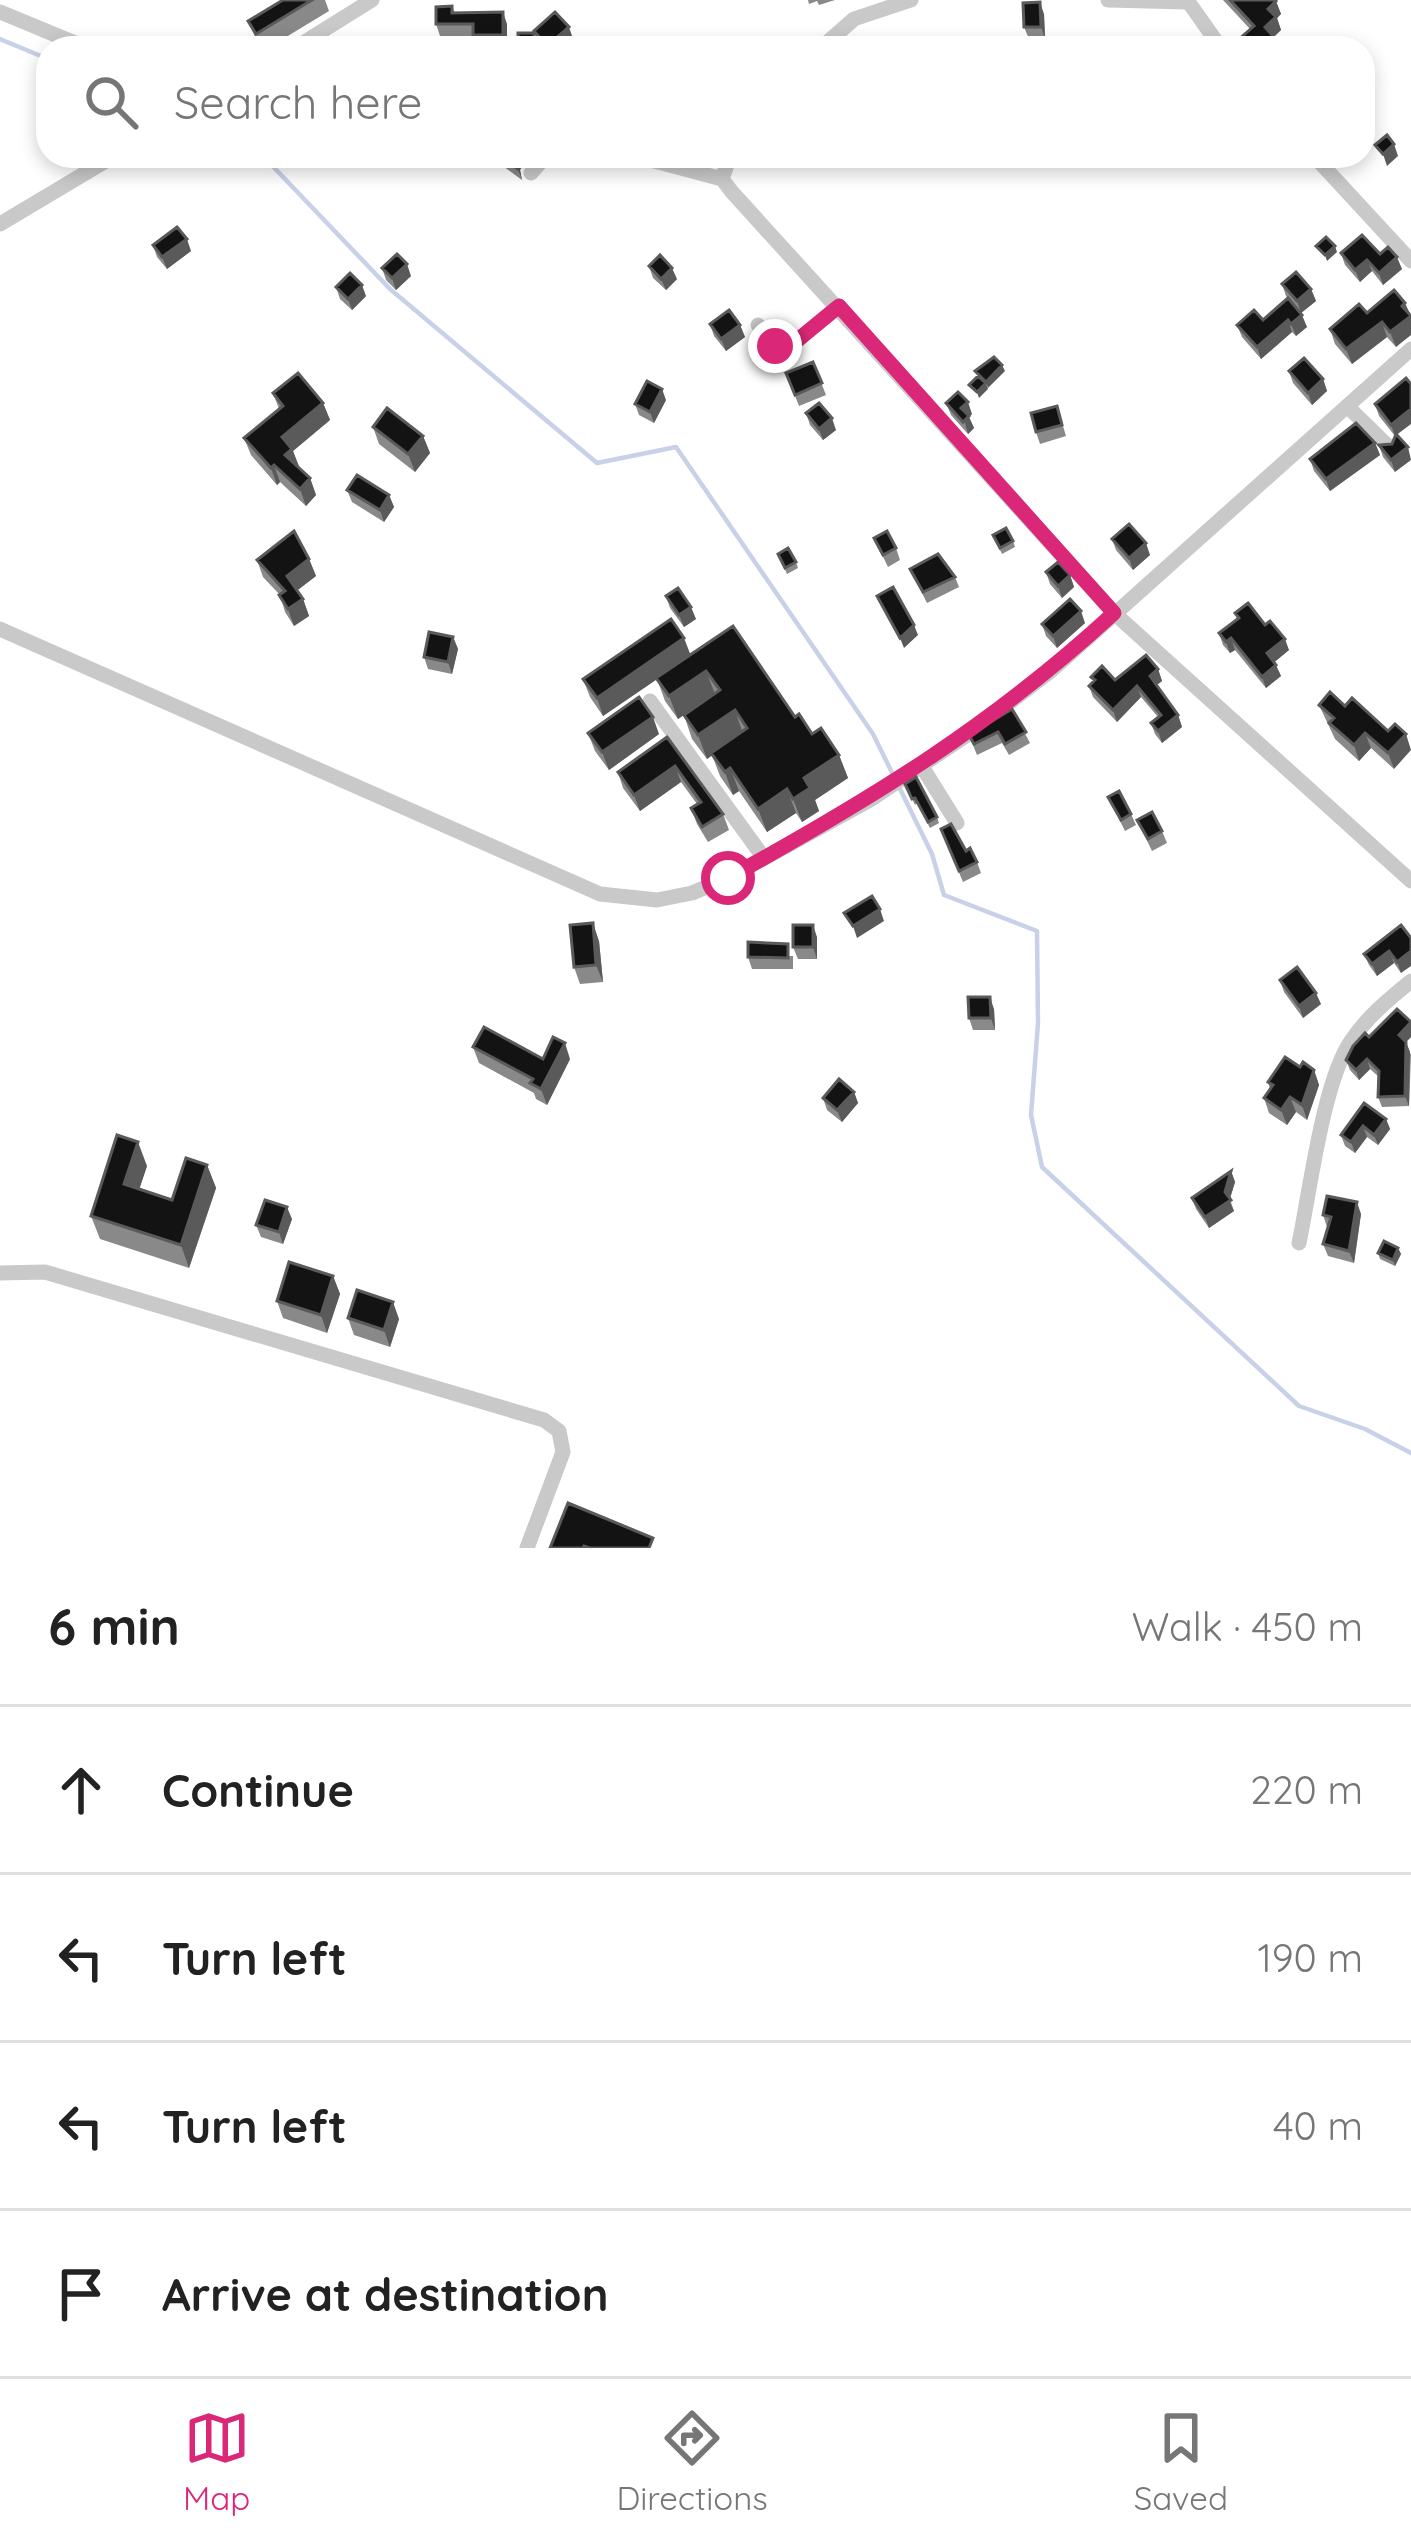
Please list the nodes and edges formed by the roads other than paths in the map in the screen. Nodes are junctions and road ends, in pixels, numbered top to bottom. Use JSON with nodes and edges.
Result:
{"nodes":[{"id":1,"x":371,"y":0,"type":"edge"},
{"id":2,"x":911,"y":0,"type":"edge"},
{"id":3,"x":1108,"y":0,"type":"edge"},
{"id":4,"x":1186,"y":1,"type":"edge"},
{"id":5,"x":0,"y":12,"type":"edge"},
{"id":6,"x":58,"y":36,"type":"edge"},
{"id":7,"x":315,"y":36,"type":"edge"},
{"id":8,"x":835,"y":36,"type":"edge"},
{"id":9,"x":1213,"y":36,"type":"edge"},
{"id":10,"x":94,"y":168,"type":"edge"},
{"id":11,"x":535,"y":168,"type":"edge"},
{"id":12,"x":681,"y":168,"type":"edge"},
{"id":13,"x":726,"y":168,"type":"edge"},
{"id":14,"x":1325,"y":168,"type":"edge"},
{"id":15,"x":531,"y":173,"type":"dead end"},
{"id":16,"x":722,"y":179,"type":"junction"},
{"id":17,"x":0,"y":224,"type":"edge"},
{"id":18,"x":1411,"y":261,"type":"edge"},
{"id":19,"x":839,"y":306,"type":"junction"},
{"id":20,"x":758,"y":325,"type":"dead end"},
{"id":21,"x":1411,"y":349,"type":"edge"},
{"id":22,"x":1347,"y":406,"type":"junction"},
{"id":23,"x":1389,"y":447,"type":"edge"},
{"id":24,"x":1114,"y":613,"type":"junction"},
{"id":25,"x":0,"y":629,"type":"edge"},
{"id":26,"x":650,"y":701,"type":"dead end"},
{"id":27,"x":921,"y":765,"type":"junction"},
{"id":28,"x":957,"y":823,"type":"edge"},
{"id":29,"x":764,"y":858,"type":"junction"},
{"id":30,"x":1411,"y":881,"type":"edge"},
{"id":31,"x":1411,"y":981,"type":"edge"},
{"id":32,"x":1299,"y":1243,"type":"dead end"},
{"id":33,"x":0,"y":1273,"type":"edge"},
{"id":34,"x":526,"y":1548,"type":"edge"}],
"edges":[{"from":1,"to":7,"type":"street"},
{"from":2,"to":8,"type":"street"},
{"from":3,"to":4,"type":"street"},
{"from":4,"to":9,"type":"street"},
{"from":5,"to":6,"type":"street"},
{"from":10,"to":17,"type":"street"},
{"from":11,"to":15,"type":"street"},
{"from":12,"to":16,"type":"street"},
{"from":13,"to":16,"type":"street"},
{"from":14,"to":18,"type":"street"},
{"from":16,"to":19,"type":"street"},
{"from":19,"to":20,"type":"street"},
{"from":19,"to":24,"type":"street"},
{"from":21,"to":22,"type":"street"},
{"from":22,"to":23,"type":"street"},
{"from":22,"to":24,"type":"street"},
{"from":24,"to":27,"type":"street"},
{"from":24,"to":30,"type":"street"},
{"from":25,"to":29,"type":"street"},
{"from":26,"to":29,"type":"street"},
{"from":27,"to":28,"type":"street"},
{"from":27,"to":29,"type":"street"},
{"from":31,"to":32,"type":"street"},
{"from":33,"to":34,"type":"street"}]}
